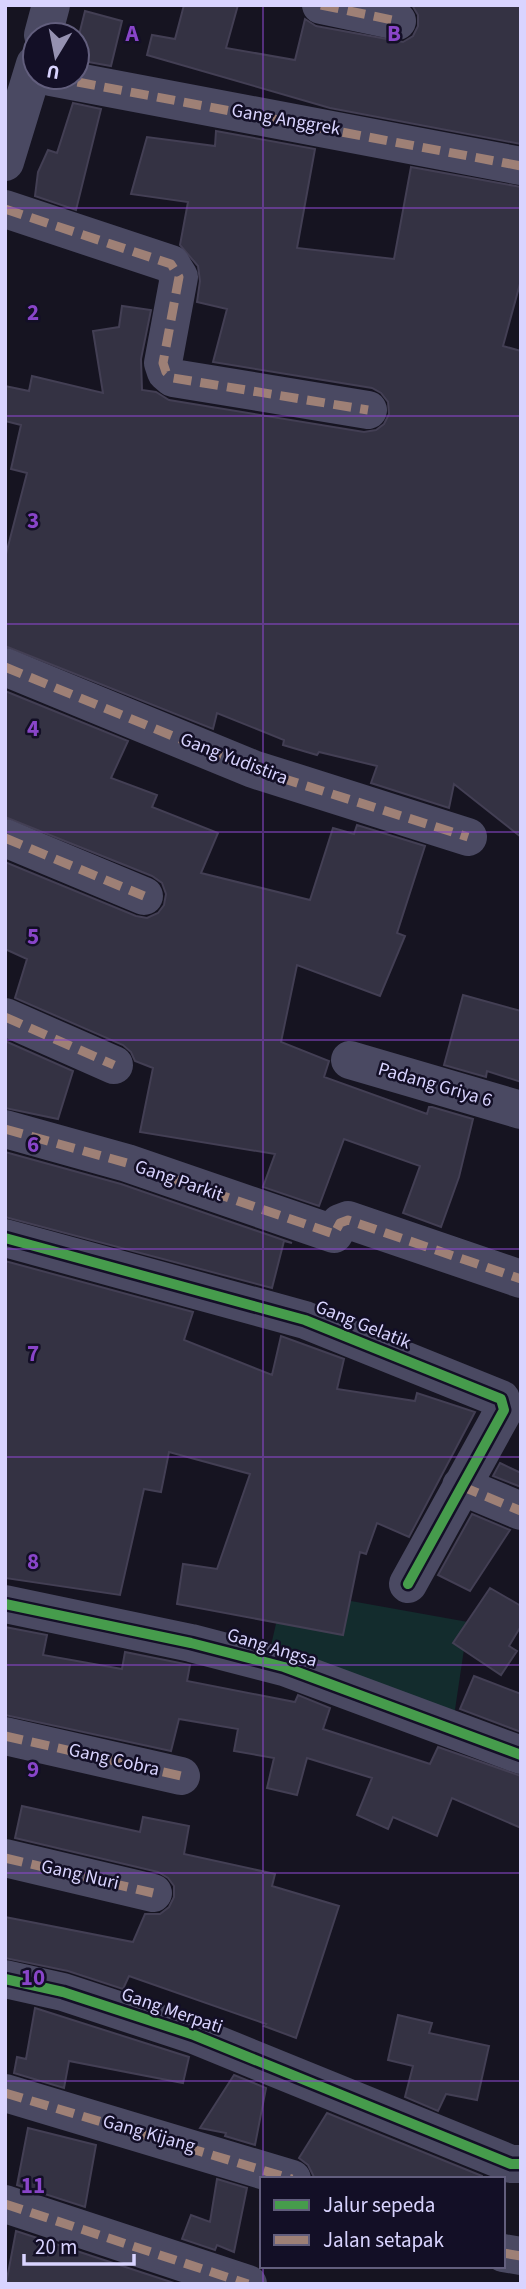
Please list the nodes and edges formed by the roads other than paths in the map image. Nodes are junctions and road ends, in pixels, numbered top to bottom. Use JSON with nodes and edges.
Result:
{"nodes":[{"id":1,"x":321,"y":5,"type":"edge"},
{"id":2,"x":397,"y":21,"type":"dead end"},
{"id":3,"x":91,"y":82,"type":"edge"},
{"id":4,"x":31,"y":91,"type":"edge"},
{"id":5,"x":5,"y":162,"type":"edge"},
{"id":6,"x":521,"y":166,"type":"edge"},
{"id":7,"x":5,"y":209,"type":"edge"},
{"id":8,"x":368,"y":410,"type":"dead end"},
{"id":9,"x":5,"y":667,"type":"edge"},
{"id":10,"x":468,"y":837,"type":"dead end"},
{"id":11,"x":5,"y":838,"type":"edge"},
{"id":12,"x":144,"y":896,"type":"dead end"},
{"id":13,"x":5,"y":1017,"type":"edge"},
{"id":14,"x":350,"y":1060,"type":"dead end"},
{"id":15,"x":114,"y":1065,"type":"dead end"},
{"id":16,"x":521,"y":1110,"type":"edge"},
{"id":17,"x":5,"y":1129,"type":"edge"},
{"id":18,"x":5,"y":1238,"type":"edge"},
{"id":19,"x":521,"y":1279,"type":"edge"},
{"id":20,"x":461,"y":1486,"type":"junction"},
{"id":21,"x":521,"y":1511,"type":"edge"},
{"id":22,"x":408,"y":1584,"type":"dead end"},
{"id":23,"x":5,"y":1604,"type":"edge"},
{"id":24,"x":5,"y":1736,"type":"edge"},
{"id":25,"x":521,"y":1755,"type":"edge"},
{"id":26,"x":181,"y":1776,"type":"dead end"},
{"id":27,"x":5,"y":1858,"type":"edge"},
{"id":28,"x":153,"y":1893,"type":"dead end"},
{"id":29,"x":5,"y":1979,"type":"edge"},
{"id":30,"x":5,"y":2093,"type":"edge"},
{"id":31,"x":521,"y":2164,"type":"edge"},
{"id":32,"x":285,"y":2177,"type":"edge"},
{"id":33,"x":5,"y":2204,"type":"edge"},
{"id":34,"x":248,"y":2284,"type":"edge"}],
"edges":[{"from":1,"to":2,"type":"street"},
{"from":3,"to":6,"type":"street","name":"Gang Anggrek"},
{"from":4,"to":5,"type":"street"},
{"from":7,"to":8,"type":"street"},
{"from":9,"to":10,"type":"street","name":"Gang Yudistira"},
{"from":11,"to":12,"type":"street"},
{"from":13,"to":15,"type":"street"},
{"from":14,"to":16,"type":"street","name":"Padang Griya 6"},
{"from":17,"to":19,"type":"street","name":"Gang Parkit"},
{"from":18,"to":20,"type":"street","name":"Gang Gelatik"},
{"from":20,"to":21,"type":"street"},
{"from":20,"to":22,"type":"street","name":"Gang Gelatik"},
{"from":23,"to":25,"type":"street","name":"Gang Angsa"},
{"from":24,"to":26,"type":"street","name":"Gang Cobra"},
{"from":27,"to":28,"type":"street","name":"Gang Nuri"},
{"from":29,"to":31,"type":"street","name":"Gang Merpati"},
{"from":30,"to":32,"type":"street","name":"Gang Kijang"},
{"from":33,"to":34,"type":"street"}]}
